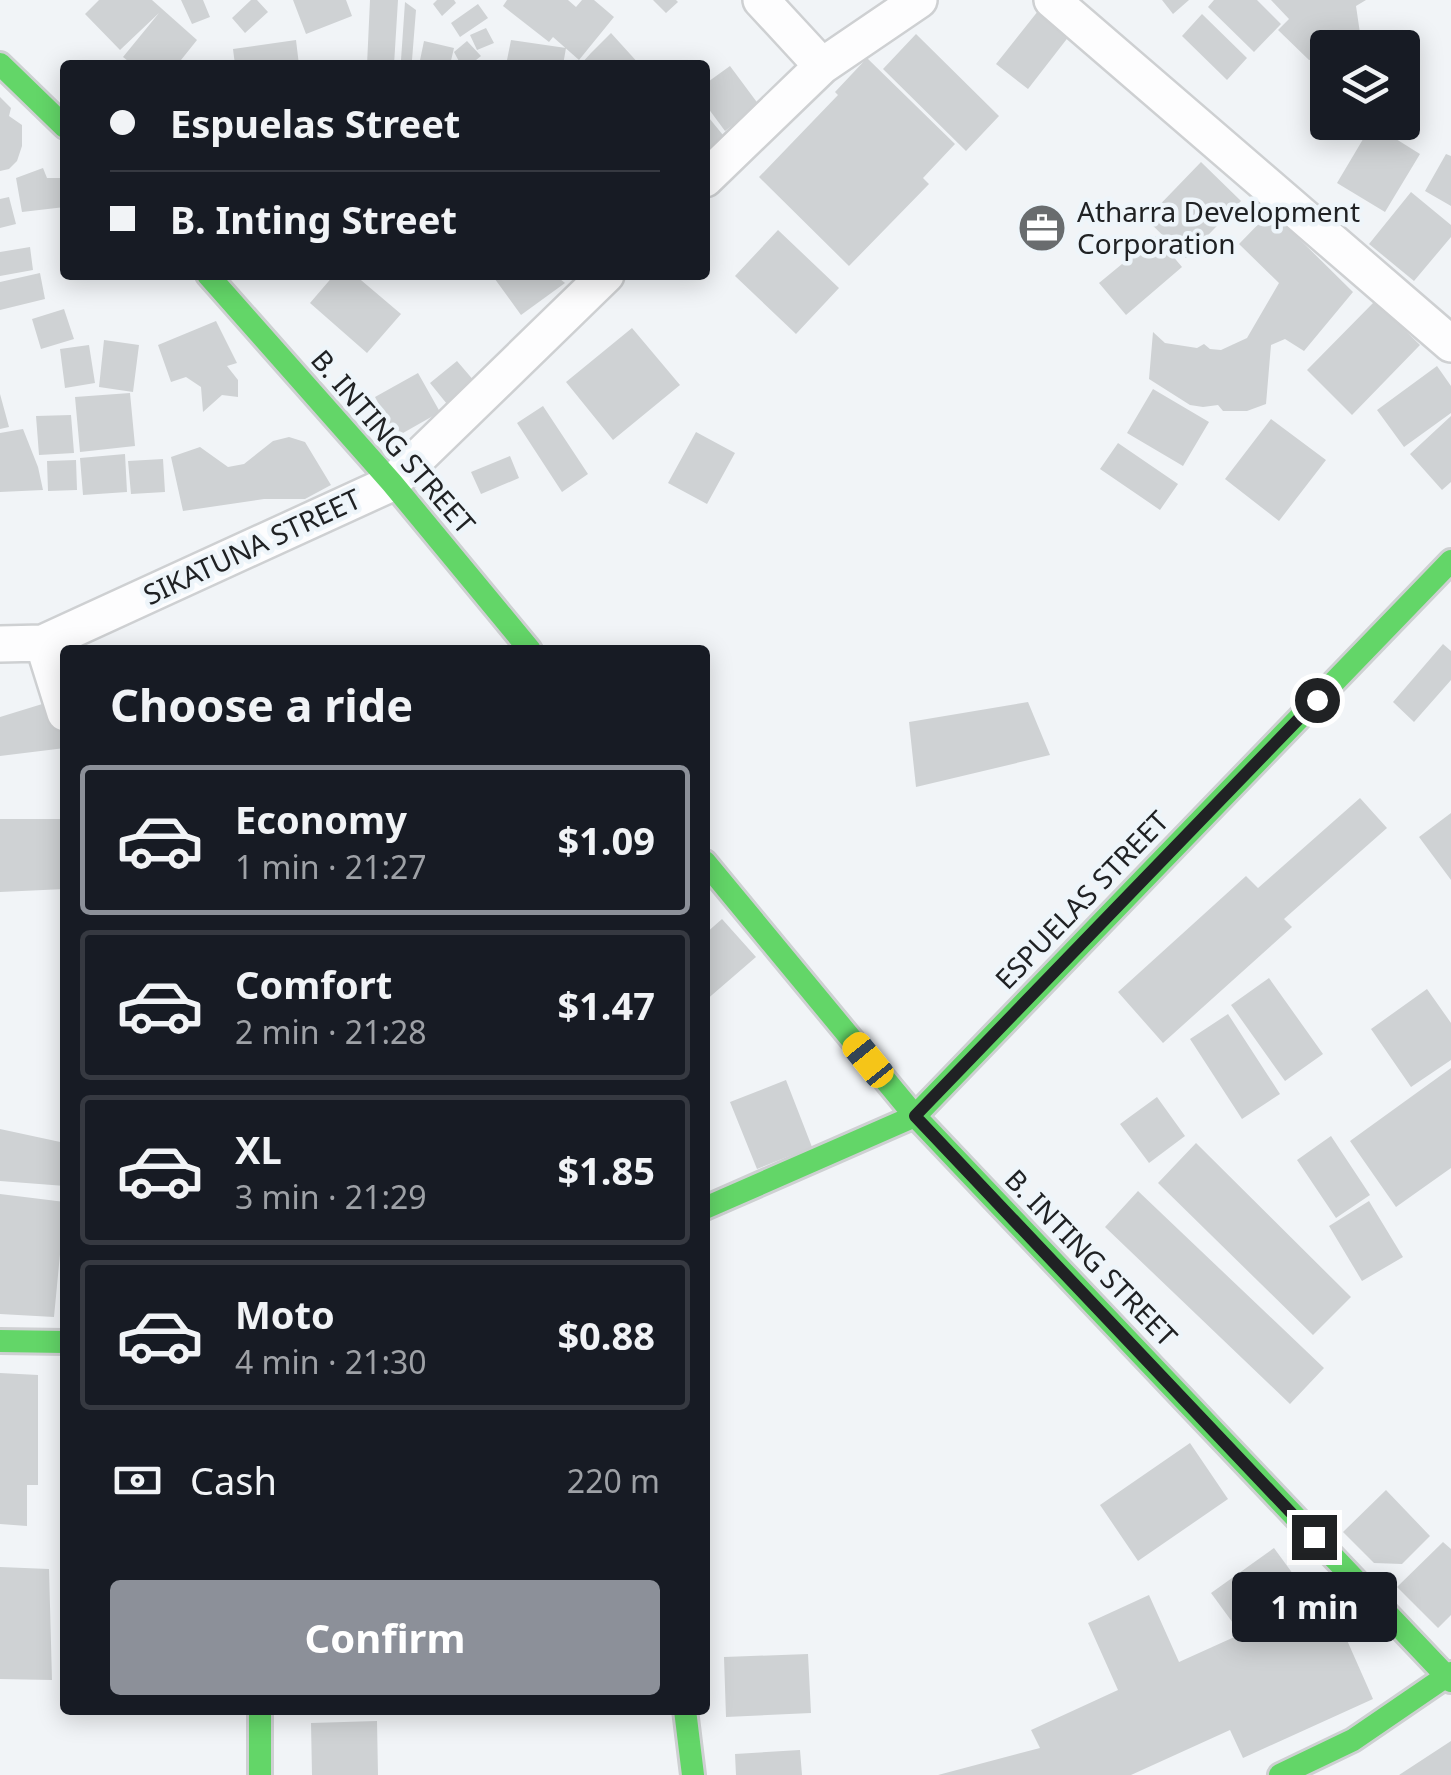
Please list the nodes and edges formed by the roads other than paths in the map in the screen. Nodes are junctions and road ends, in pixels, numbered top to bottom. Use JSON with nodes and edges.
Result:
{"nodes":[{"id":1,"x":762,"y":0,"type":"edge"},
{"id":2,"x":919,"y":0,"type":"edge"},
{"id":3,"x":1052,"y":0,"type":"edge"},
{"id":4,"x":0,"y":64,"type":"edge"},
{"id":5,"x":822,"y":66,"type":"junction"},
{"id":6,"x":60,"y":122,"type":"edge"},
{"id":7,"x":710,"y":174,"type":"edge"},
{"id":8,"x":212,"y":280,"type":"edge"},
{"id":9,"x":601,"y":280,"type":"edge"},
{"id":10,"x":1451,"y":344,"type":"edge"},
{"id":11,"x":392,"y":483,"type":"junction"},
{"id":12,"x":1451,"y":561,"type":"edge"},
{"id":13,"x":44,"y":642,"type":"junction"},
{"id":14,"x":0,"y":644,"type":"edge"},
{"id":15,"x":526,"y":645,"type":"edge"},
{"id":16,"x":60,"y":695,"type":"edge"},
{"id":17,"x":710,"y":868,"type":"edge"},
{"id":18,"x":915,"y":1116,"type":"junction"},
{"id":19,"x":710,"y":1206,"type":"edge"},
{"id":20,"x":0,"y":1341,"type":"edge"},
{"id":21,"x":60,"y":1342,"type":"edge"},
{"id":22,"x":1450,"y":1677,"type":"edge"},
{"id":23,"x":260,"y":1715,"type":"edge"},
{"id":24,"x":685,"y":1715,"type":"edge"},
{"id":25,"x":260,"y":1775,"type":"edge"},
{"id":26,"x":692,"y":1775,"type":"edge"},
{"id":27,"x":1280,"y":1775,"type":"edge"}],
"edges":[{"from":1,"to":5,"type":"street"},
{"from":2,"to":5,"type":"street"},
{"from":3,"to":10,"type":"street"},
{"from":4,"to":6,"type":"street"},
{"from":5,"to":7,"type":"street"},
{"from":8,"to":11,"type":"street","name":"B. INTING STREET"},
{"from":9,"to":11,"type":"street","name":"SIKATUNA STREET"},
{"from":11,"to":13,"type":"street","name":"SIKATUNA STREET"},
{"from":11,"to":15,"type":"street","name":"B. INTING STREET"},
{"from":12,"to":18,"type":"street","name":"ESPUELAS STREET"},
{"from":13,"to":14,"type":"street","name":"SIKATUNA STREET"},
{"from":13,"to":16,"type":"street"},
{"from":17,"to":18,"type":"street","name":"B. INTING STREET"},
{"from":18,"to":19,"type":"street","name":"ESPUELAS STREET"},
{"from":18,"to":22,"type":"street","name":"B. INTING STREET"},
{"from":20,"to":21,"type":"street"},
{"from":22,"to":27,"type":"street"},
{"from":23,"to":25,"type":"street"},
{"from":24,"to":26,"type":"street"}]}
